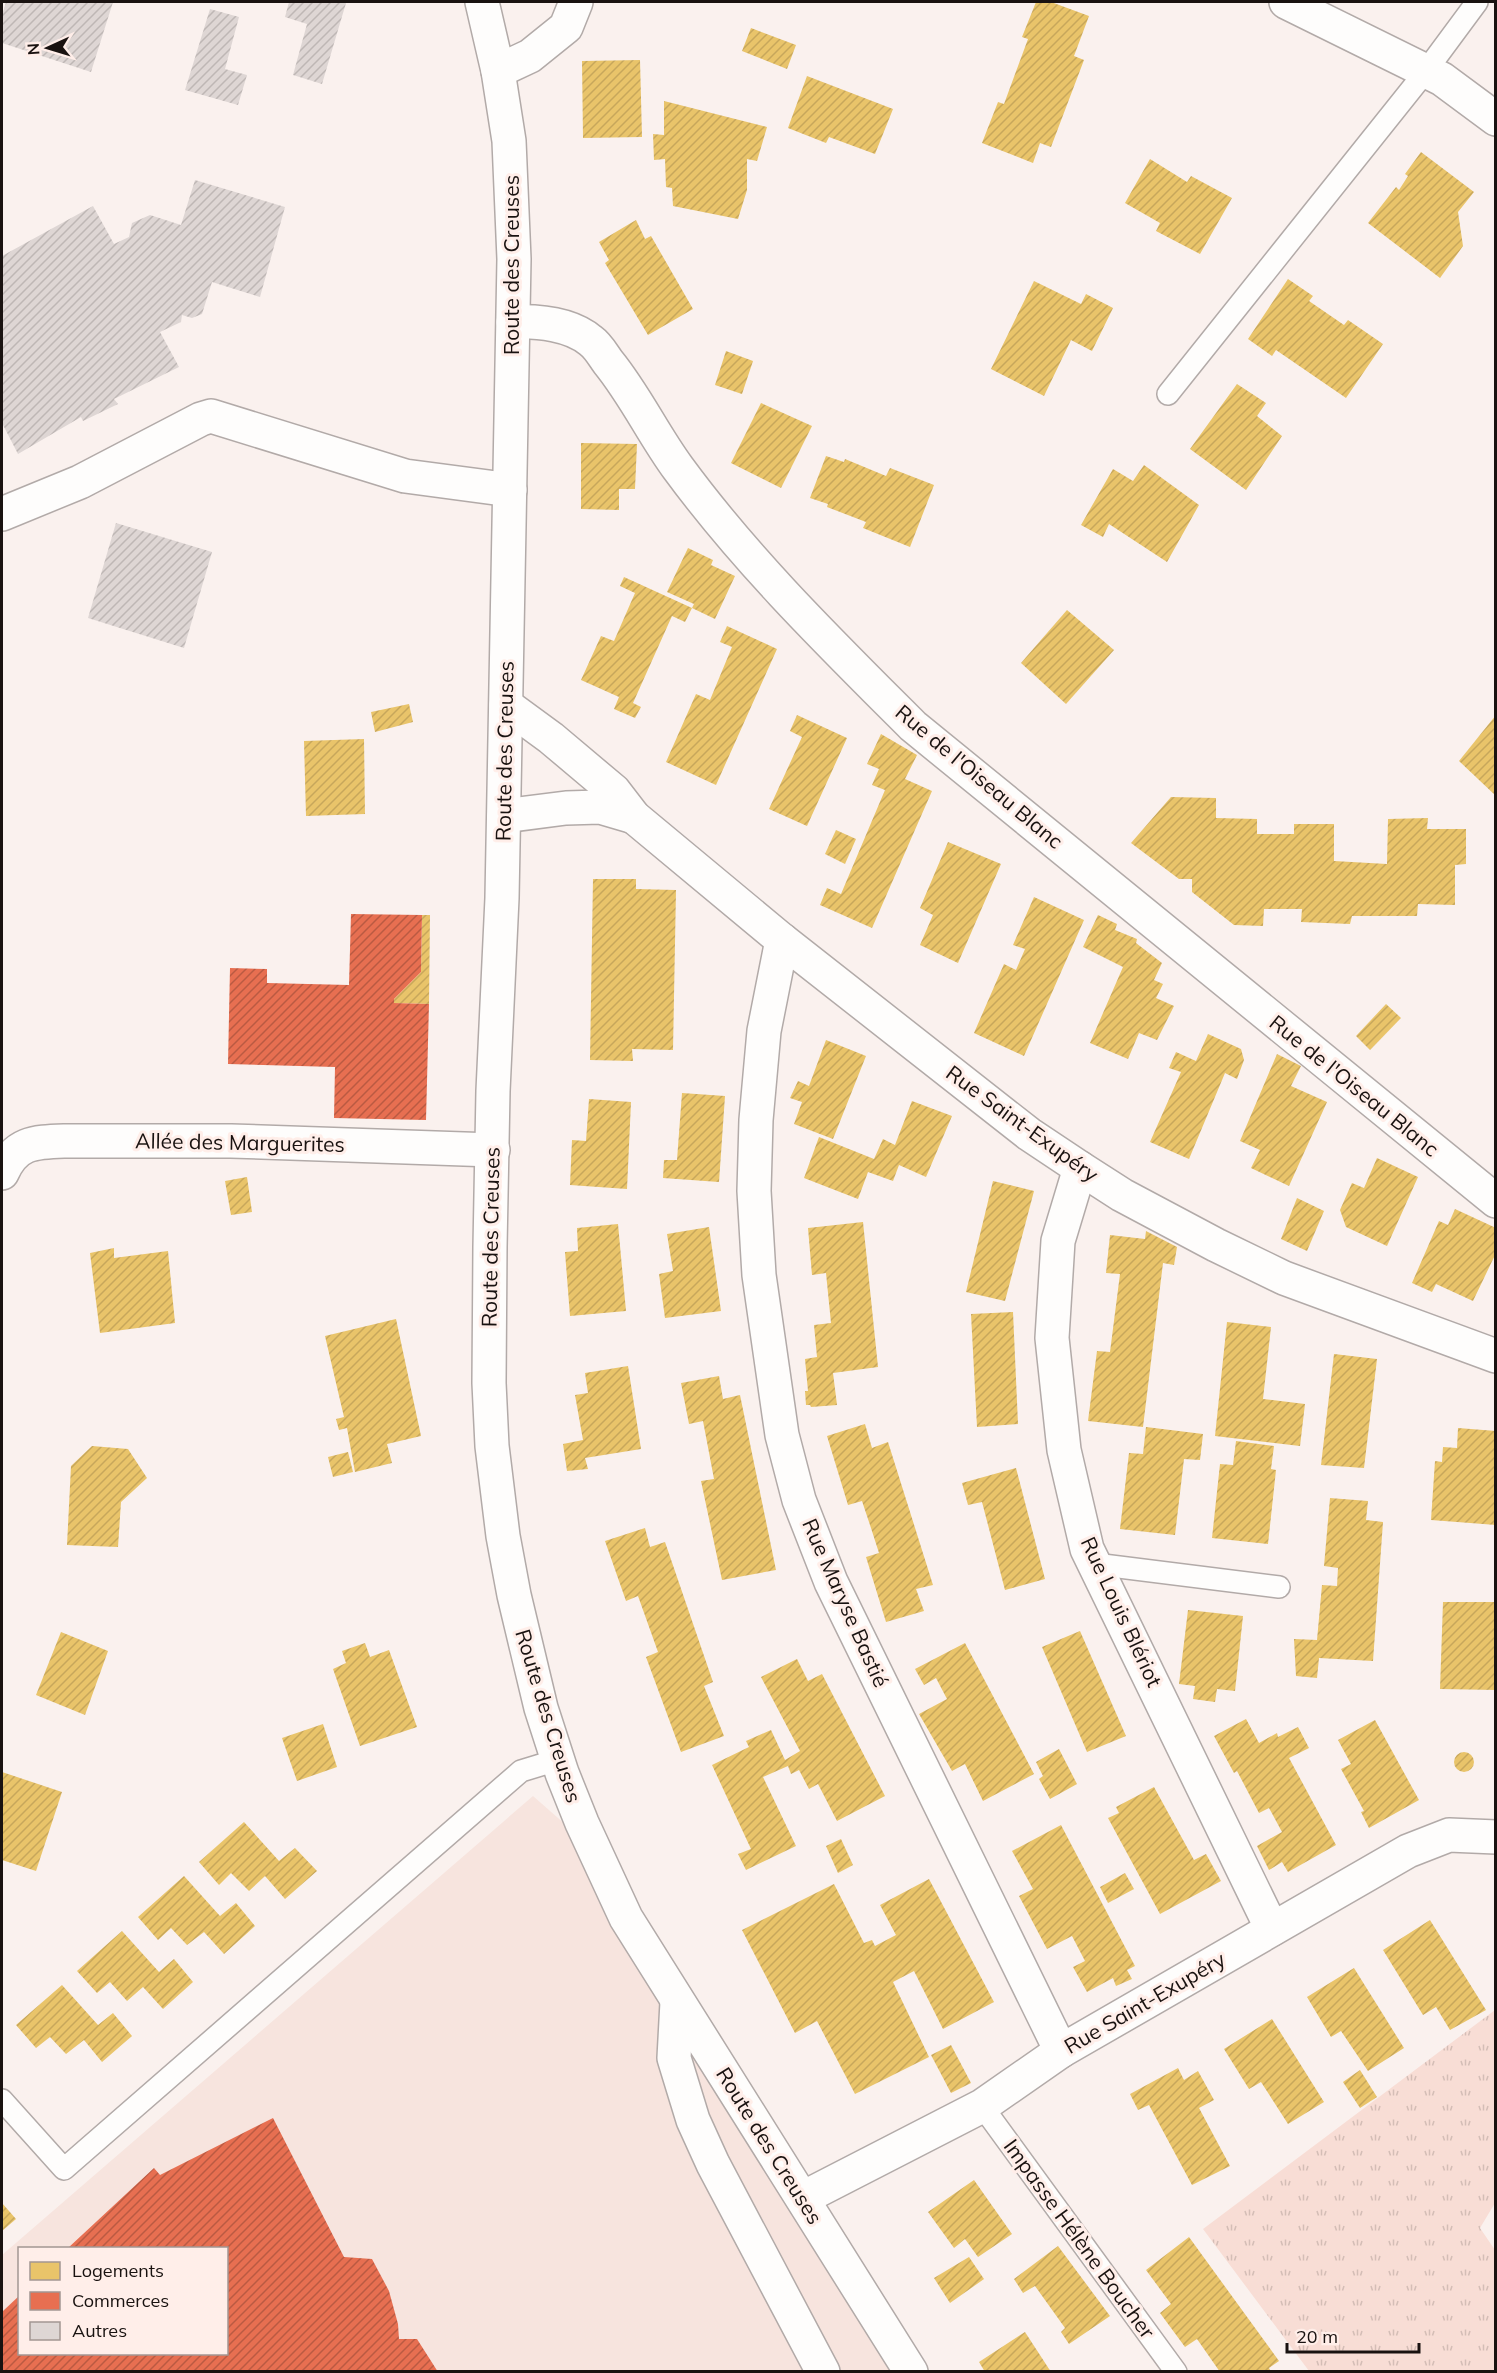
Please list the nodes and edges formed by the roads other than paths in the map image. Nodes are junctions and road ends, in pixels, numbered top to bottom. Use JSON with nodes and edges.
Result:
{"nodes":[{"id":1,"x":482,"y":2,"type":"edge"},
{"id":2,"x":576,"y":2,"type":"edge"},
{"id":3,"x":1286,"y":2,"type":"edge"},
{"id":4,"x":1477,"y":2,"type":"edge"},
{"id":5,"x":498,"y":71,"type":"junction"},
{"id":6,"x":1426,"y":71,"type":"junction"},
{"id":7,"x":1496,"y":119,"type":"edge"},
{"id":8,"x":513,"y":322,"type":"junction"},
{"id":9,"x":1168,"y":394,"type":"dead end"},
{"id":10,"x":510,"y":490,"type":"junction"},
{"id":11,"x":2,"y":514,"type":"edge"},
{"id":12,"x":506,"y":705,"type":"junction"},
{"id":13,"x":504,"y":816,"type":"junction"},
{"id":14,"x":634,"y":817,"type":"junction"},
{"id":15,"x":782,"y":940,"type":"junction"},
{"id":16,"x":493,"y":1150,"type":"junction"},
{"id":17,"x":1080,"y":1168,"type":"junction"},
{"id":18,"x":2,"y":1173,"type":"edge"},
{"id":19,"x":1496,"y":1201,"type":"edge"},
{"id":20,"x":1496,"y":1356,"type":"edge"},
{"id":21,"x":1095,"y":1564,"type":"junction"},
{"id":22,"x":1279,"y":1587,"type":"dead end"},
{"id":23,"x":557,"y":1760,"type":"junction"},
{"id":24,"x":1496,"y":1837,"type":"edge"},
{"id":25,"x":1272,"y":1929,"type":"junction"},
{"id":26,"x":677,"y":2001,"type":"junction"},
{"id":27,"x":1061,"y":2051,"type":"junction"},
{"id":28,"x":2,"y":2100,"type":"edge"},
{"id":29,"x":982,"y":2106,"type":"junction"},
{"id":30,"x":803,"y":2198,"type":"junction"},
{"id":31,"x":823,"y":2372,"type":"edge"},
{"id":32,"x":911,"y":2372,"type":"edge"},
{"id":33,"x":1176,"y":2372,"type":"edge"}],
"edges":[{"from":1,"to":5,"type":"street","name":"Route des Creuses"},
{"from":2,"to":5,"type":"street"},
{"from":3,"to":6,"type":"street"},
{"from":4,"to":6,"type":"lane"},
{"from":5,"to":8,"type":"street","name":"Route des Creuses"},
{"from":6,"to":7,"type":"street"},
{"from":6,"to":9,"type":"lane"},
{"from":8,"to":10,"type":"street","name":"Route des Creuses"},
{"from":8,"to":19,"type":"street","name":"Rue de l'Oiseau Blanc"},
{"from":10,"to":11,"type":"street"},
{"from":10,"to":12,"type":"street","name":"Route des Creuses"},
{"from":12,"to":13,"type":"street","name":"Route des Creuses"},
{"from":12,"to":14,"type":"street","name":"Rue Saint-Exupéry"},
{"from":13,"to":14,"type":"street","name":"Rue Saint-Exupéry"},
{"from":13,"to":16,"type":"street","name":"Route des Creuses"},
{"from":14,"to":15,"type":"street","name":"Rue Saint-Exupéry"},
{"from":15,"to":17,"type":"street","name":"Rue Saint-Exupéry"},
{"from":15,"to":27,"type":"street","name":"Rue Maryse Bastié"},
{"from":16,"to":18,"type":"street","name":"Allée des Marguerites"},
{"from":16,"to":23,"type":"street","name":"Route des Creuses"},
{"from":17,"to":20,"type":"street","name":"Rue Saint-Exupéry"},
{"from":17,"to":21,"type":"street","name":"Rue Louis Blériot"},
{"from":21,"to":22,"type":"lane"},
{"from":21,"to":25,"type":"street","name":"Rue Louis Blériot"},
{"from":23,"to":26,"type":"street","name":"Route des Creuses"},
{"from":23,"to":28,"type":"lane"},
{"from":24,"to":25,"type":"street","name":"Rue Saint-Exupéry"},
{"from":25,"to":27,"type":"street","name":"Rue Saint-Exupéry"},
{"from":26,"to":30,"type":"street","name":"Route des Creuses"},
{"from":26,"to":31,"type":"street"},
{"from":27,"to":29,"type":"street","name":"Rue Saint-Exupéry"},
{"from":29,"to":30,"type":"street","name":"Rue Saint-Exupéry"},
{"from":29,"to":33,"type":"lane","name":"Impasse Hélène Boucher"},
{"from":30,"to":32,"type":"street","name":"Route des Creuses"}]}
